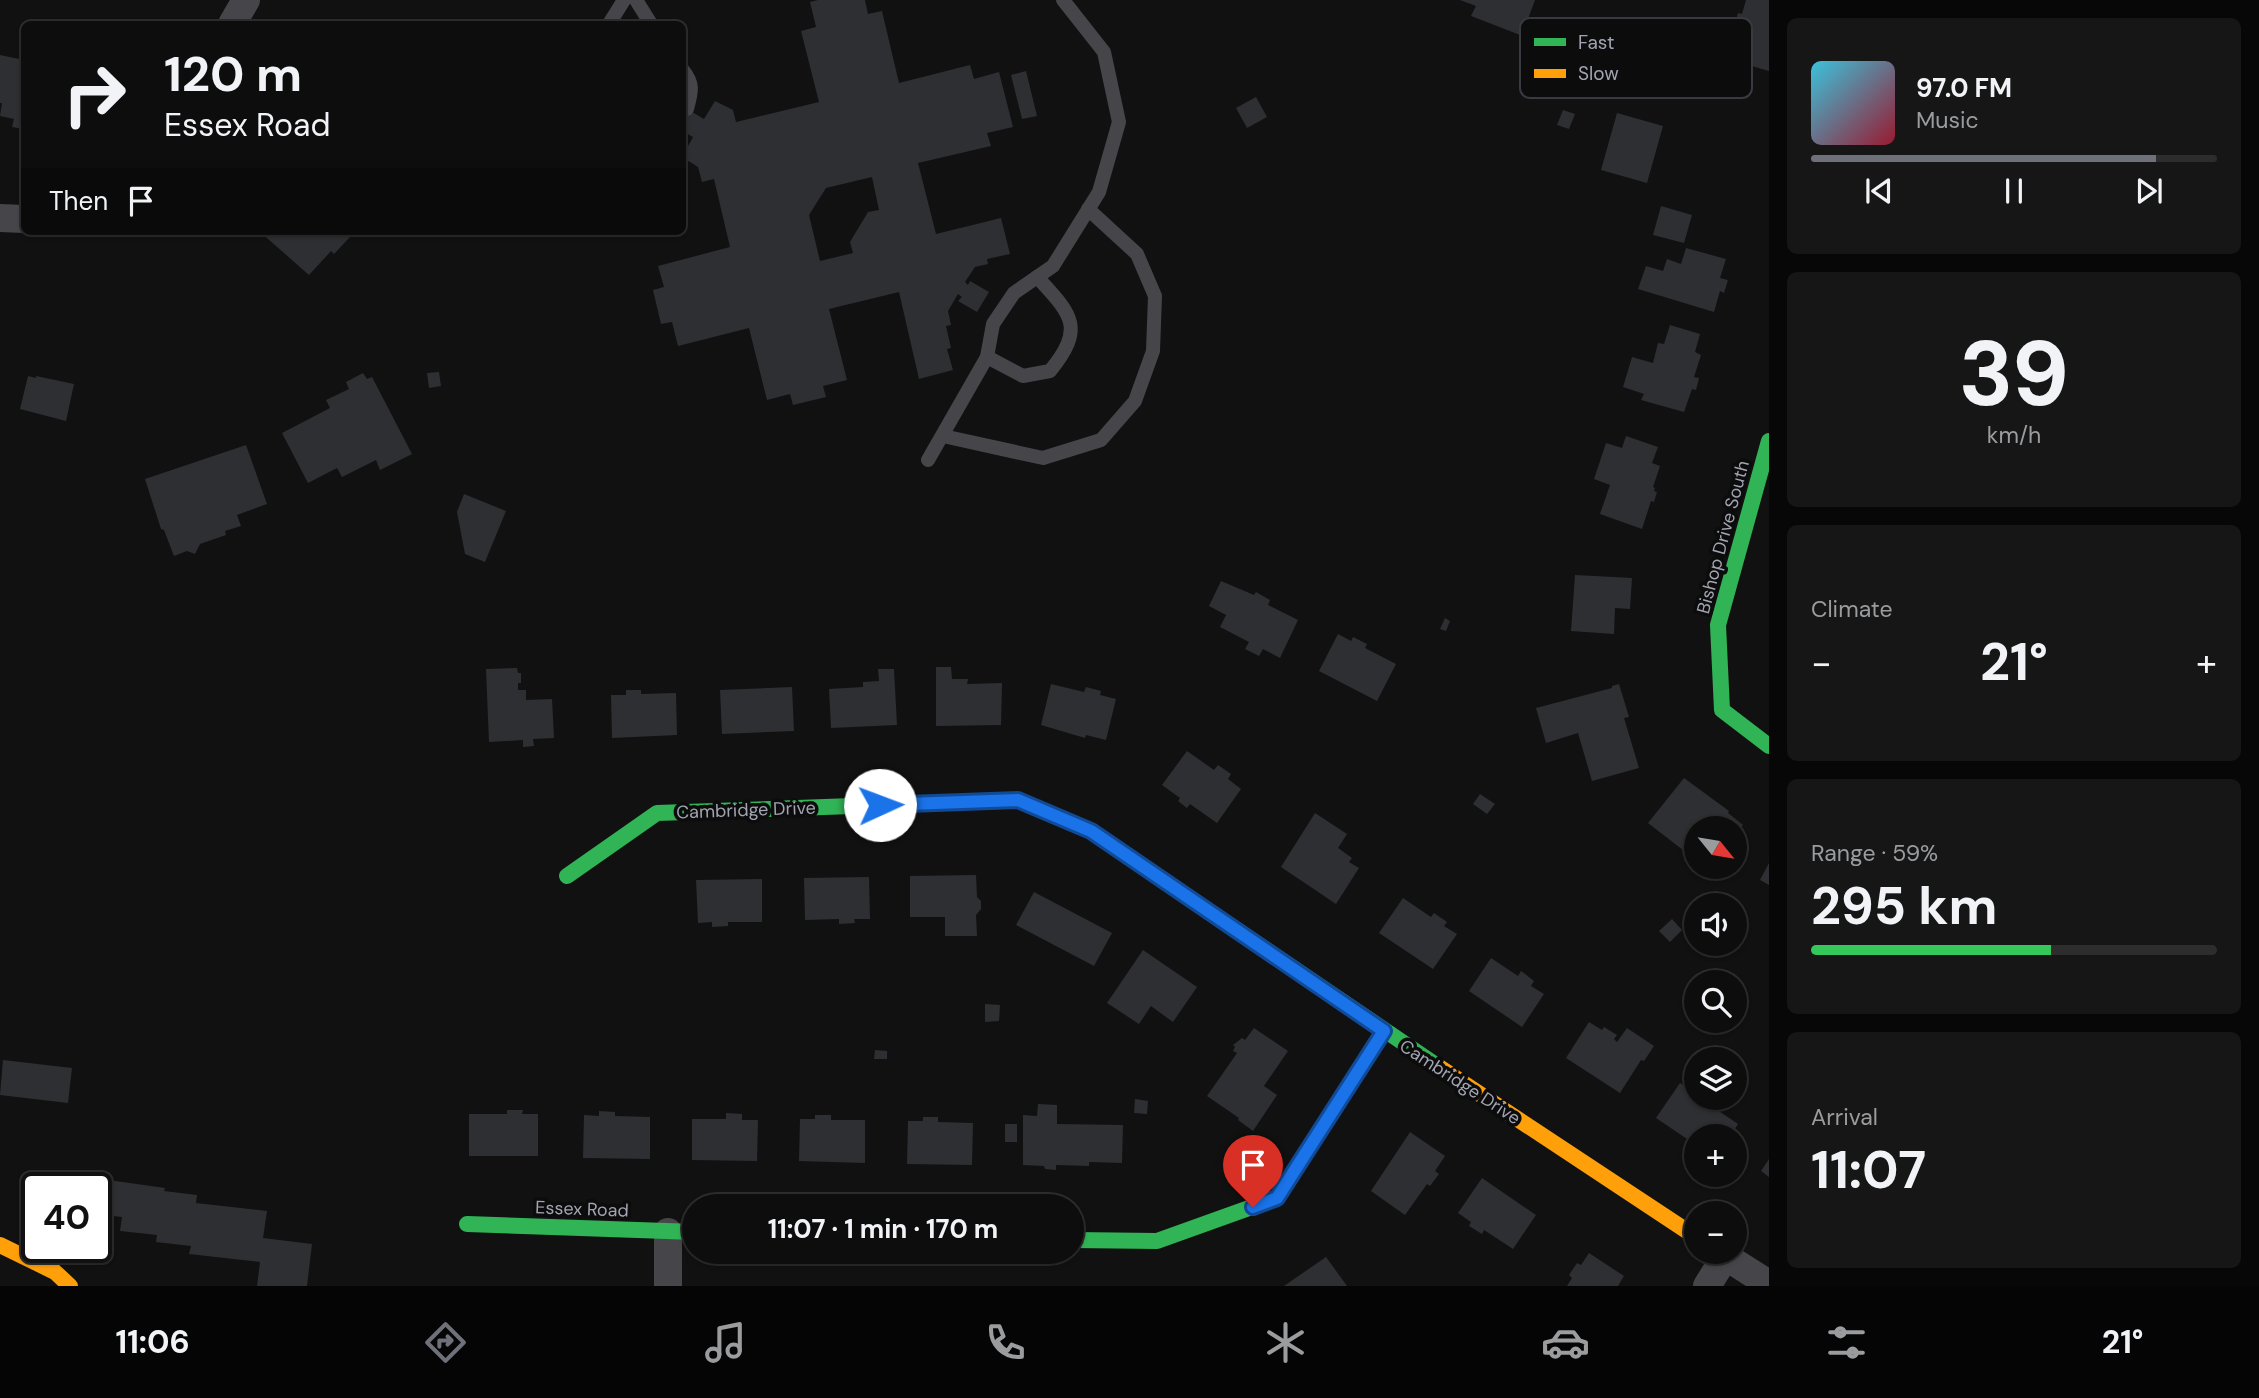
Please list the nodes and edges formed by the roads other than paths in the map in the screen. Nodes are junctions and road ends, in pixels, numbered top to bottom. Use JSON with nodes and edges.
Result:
{"nodes":[{"id":1,"x":246,"y":0,"type":"edge"},
{"id":2,"x":624,"y":0,"type":"edge"},
{"id":3,"x":636,"y":0,"type":"edge"},
{"id":4,"x":1063,"y":0,"type":"edge"},
{"id":5,"x":234,"y":21,"type":"edge"},
{"id":6,"x":611,"y":21,"type":"edge"},
{"id":7,"x":649,"y":21,"type":"edge"},
{"id":8,"x":686,"y":73,"type":"edge"},
{"id":9,"x":687,"y":109,"type":"dead end"},
{"id":10,"x":1088,"y":209,"type":"junction"},
{"id":11,"x":0,"y":218,"type":"edge"},
{"id":12,"x":21,"y":219,"type":"edge"},
{"id":13,"x":1037,"y":277,"type":"junction"},
{"id":14,"x":987,"y":357,"type":"junction"},
{"id":15,"x":943,"y":436,"type":"junction"},
{"id":16,"x":1769,"y":441,"type":"edge"},
{"id":17,"x":928,"y":460,"type":"dead end"},
{"id":18,"x":1769,"y":746,"type":"edge"},
{"id":19,"x":567,"y":876,"type":"dead end"},
{"id":20,"x":1384,"y":1031,"type":"junction"},
{"id":21,"x":467,"y":1224,"type":"dead end"},
{"id":22,"x":1684,"y":1229,"type":"edge"},
{"id":23,"x":681,"y":1232,"type":"edge"},
{"id":24,"x":1084,"y":1240,"type":"edge"},
{"id":25,"x":0,"y":1245,"type":"edge"},
{"id":26,"x":1717,"y":1264,"type":"edge"},
{"id":27,"x":1737,"y":1264,"type":"edge"},
{"id":28,"x":1769,"y":1284,"type":"edge"},
{"id":29,"x":70,"y":1286,"type":"edge"},
{"id":30,"x":668,"y":1286,"type":"edge"},
{"id":31,"x":1707,"y":1286,"type":"edge"}],
"edges":[{"from":1,"to":5,"type":"street"},
{"from":2,"to":6,"type":"lane"},
{"from":3,"to":7,"type":"lane"},
{"from":4,"to":10,"type":"lane"},
{"from":8,"to":9,"type":"lane"},
{"from":10,"to":13,"type":"lane"},
{"from":10,"to":15,"type":"lane"},
{"from":11,"to":12,"type":"street"},
{"from":13,"to":14,"type":"lane"},
{"from":13,"to":14,"type":"lane"},
{"from":14,"to":15,"type":"lane"},
{"from":15,"to":17,"type":"lane"},
{"from":16,"to":18,"type":"street","name":"Bishop Drive South"},
{"from":19,"to":20,"type":"street","name":"Cambridge Drive"},
{"from":20,"to":22,"type":"street","name":"Cambridge Drive"},
{"from":20,"to":24,"type":"street"},
{"from":21,"to":23,"type":"street","name":"Essex Road"},
{"from":23,"to":30,"type":"street"},
{"from":25,"to":29,"type":"street"},
{"from":26,"to":31,"type":"street"},
{"from":27,"to":28,"type":"street"}]}
